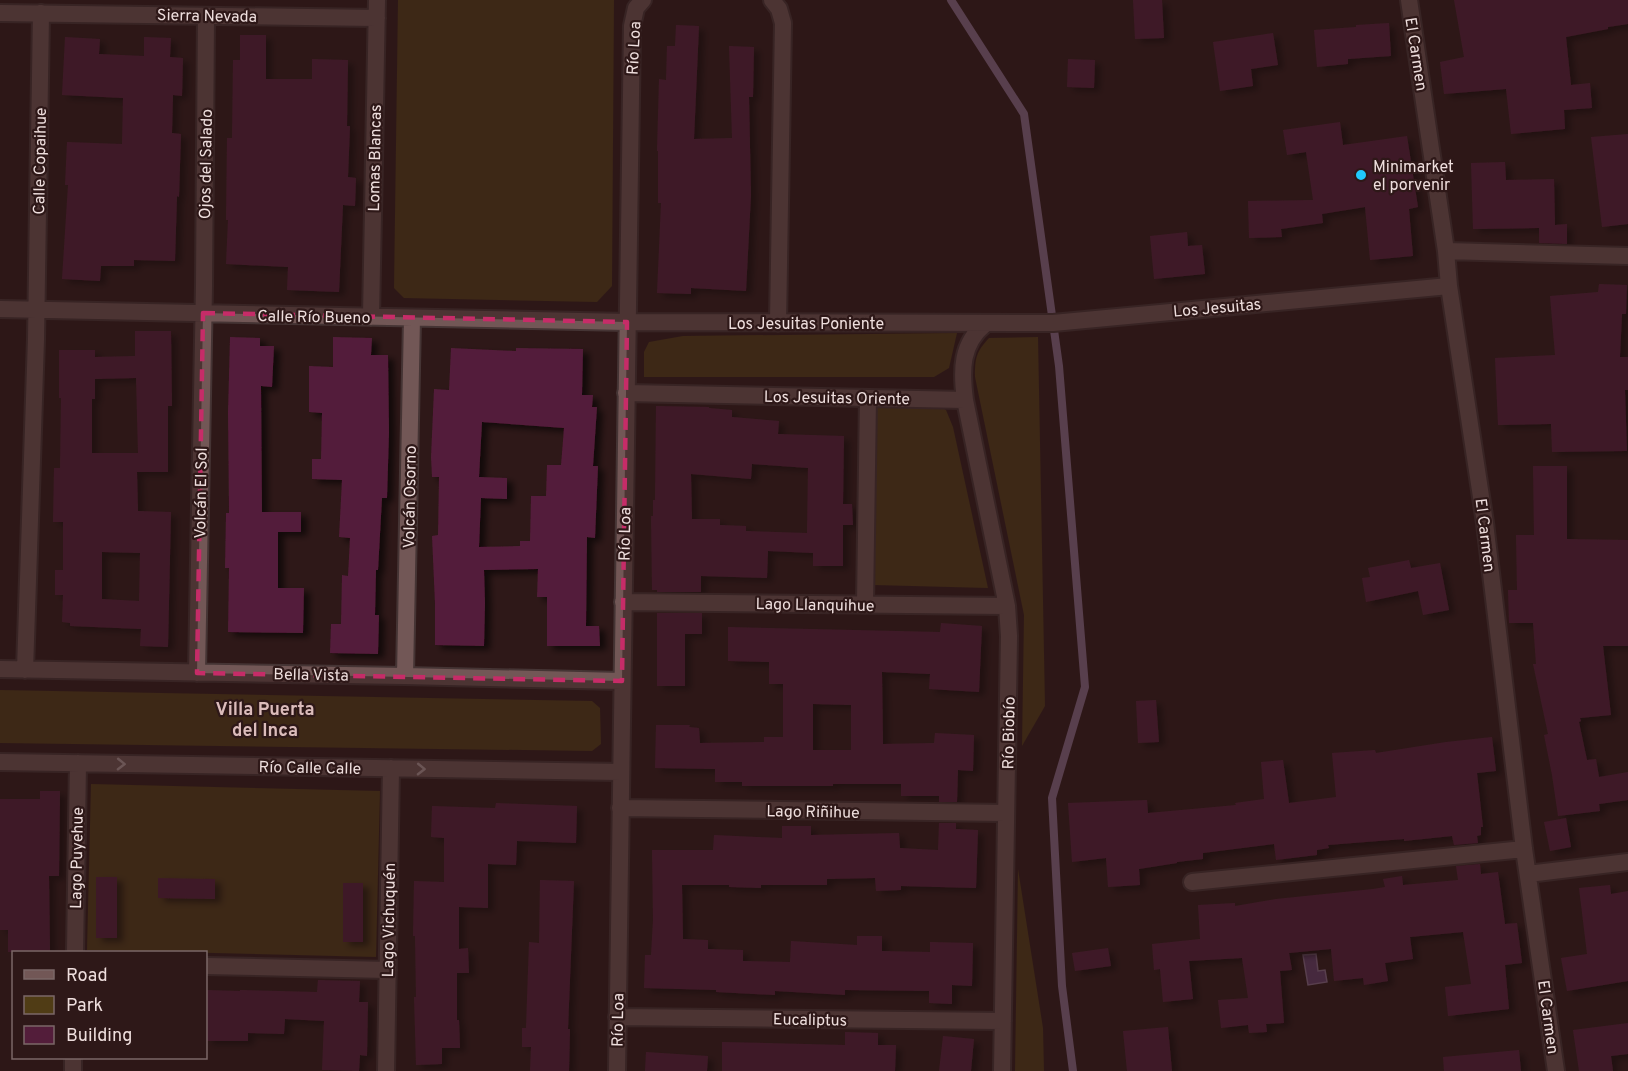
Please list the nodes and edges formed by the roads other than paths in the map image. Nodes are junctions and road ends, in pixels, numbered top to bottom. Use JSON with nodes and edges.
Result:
{"nodes":[{"id":1,"x":377,"y":0,"type":"edge"},
{"id":2,"x":643,"y":0,"type":"edge"},
{"id":3,"x":772,"y":0,"type":"edge"},
{"id":4,"x":1409,"y":0,"type":"edge"},
{"id":5,"x":134,"y":7,"type":"edge"},
{"id":6,"x":0,"y":13,"type":"edge"},
{"id":7,"x":41,"y":13,"type":"junction"},
{"id":8,"x":206,"y":16,"type":"junction"},
{"id":9,"x":377,"y":18,"type":"junction"},
{"id":10,"x":1446,"y":251,"type":"junction"},
{"id":11,"x":1628,"y":256,"type":"edge"},
{"id":12,"x":1449,"y":286,"type":"junction"},
{"id":13,"x":0,"y":309,"type":"edge"},
{"id":14,"x":36,"y":310,"type":"junction"},
{"id":15,"x":203,"y":313,"type":"junction"},
{"id":16,"x":371,"y":317,"type":"junction"},
{"id":17,"x":412,"y":318,"type":"junction"},
{"id":18,"x":627,"y":322,"type":"junction"},
{"id":19,"x":778,"y":322,"type":"junction"},
{"id":20,"x":985,"y":324,"type":"junction"},
{"id":21,"x":626,"y":393,"type":"junction"},
{"id":22,"x":868,"y":398,"type":"junction"},
{"id":23,"x":965,"y":400,"type":"junction"},
{"id":24,"x":623,"y":602,"type":"junction"},
{"id":25,"x":865,"y":605,"type":"junction"},
{"id":26,"x":1007,"y":606,"type":"junction"},
{"id":27,"x":0,"y":669,"type":"edge"},
{"id":28,"x":26,"y":670,"type":"junction"},
{"id":29,"x":197,"y":673,"type":"junction"},
{"id":30,"x":405,"y":676,"type":"junction"},
{"id":31,"x":622,"y":681,"type":"junction"},
{"id":32,"x":0,"y":762,"type":"edge"},
{"id":33,"x":78,"y":764,"type":"junction"},
{"id":34,"x":390,"y":768,"type":"junction"},
{"id":35,"x":621,"y":772,"type":"junction"},
{"id":36,"x":620,"y":808,"type":"junction"},
{"id":37,"x":1006,"y":813,"type":"junction"},
{"id":38,"x":1524,"y":849,"type":"junction"},
{"id":39,"x":1628,"y":862,"type":"edge"},
{"id":40,"x":1528,"y":874,"type":"junction"},
{"id":41,"x":1192,"y":882,"type":"dead end"},
{"id":42,"x":75,"y":951,"type":"edge"},
{"id":43,"x":207,"y":966,"type":"edge"},
{"id":44,"x":388,"y":970,"type":"junction"},
{"id":45,"x":617,"y":1017,"type":"junction"},
{"id":46,"x":1003,"y":1021,"type":"junction"},
{"id":47,"x":386,"y":1071,"type":"edge"},
{"id":48,"x":617,"y":1071,"type":"edge"},
{"id":49,"x":1002,"y":1071,"type":"edge"},
{"id":50,"x":1556,"y":1071,"type":"edge"}],
"edges":[{"from":1,"to":9,"type":"street","name":"Lomas Blancas"},
{"from":2,"to":18,"type":"street","name":"Río Loa"},
{"from":3,"to":19,"type":"street"},
{"from":4,"to":10,"type":"street","name":"El Carmen"},
{"from":5,"to":7,"type":"street","name":"Sierra Nevada"},
{"from":5,"to":8,"type":"street","name":"Sierra Nevada"},
{"from":6,"to":7,"type":"street","name":"Sierra Nevada"},
{"from":7,"to":14,"type":"street","name":"Calle Copaihue"},
{"from":8,"to":9,"type":"street","name":"Sierra Nevada"},
{"from":8,"to":15,"type":"street","name":"Ojos del Salado"},
{"from":9,"to":16,"type":"street","name":"Lomas Blancas"},
{"from":10,"to":11,"type":"street"},
{"from":10,"to":12,"type":"street","name":"El Carmen"},
{"from":12,"to":20,"type":"street","name":"Los Jesuitas"},
{"from":12,"to":38,"type":"street","name":"El Carmen"},
{"from":13,"to":14,"type":"street","name":"Calle Río Bueno"},
{"from":14,"to":15,"type":"street","name":"Calle Río Bueno"},
{"from":14,"to":28,"type":"street","name":"Calle Copaihue"},
{"from":15,"to":16,"type":"street","name":"Calle Río Bueno"},
{"from":15,"to":29,"type":"street","name":"Volcán El Sol"},
{"from":16,"to":17,"type":"street","name":"Calle Río Bueno"},
{"from":17,"to":18,"type":"street","name":"Calle Río Bueno"},
{"from":17,"to":30,"type":"street","name":"Volcán Osorno"},
{"from":18,"to":19,"type":"street","name":"Los Jesuitas Poniente"},
{"from":18,"to":21,"type":"street","name":"Río Loa"},
{"from":19,"to":20,"type":"street","name":"Los Jesuitas Poniente"},
{"from":20,"to":23,"type":"street"},
{"from":21,"to":22,"type":"street","name":"Los Jesuitas Oriente"},
{"from":21,"to":24,"type":"street","name":"Río Loa"},
{"from":22,"to":23,"type":"street","name":"Los Jesuitas Oriente"},
{"from":22,"to":25,"type":"street"},
{"from":23,"to":26,"type":"street","name":"Río Biobío"},
{"from":24,"to":25,"type":"street","name":"Lago Llanquihue"},
{"from":24,"to":31,"type":"street","name":"Río Loa"},
{"from":25,"to":26,"type":"street","name":"Lago Llanquihue"},
{"from":26,"to":37,"type":"street","name":"Río Biobío"},
{"from":27,"to":28,"type":"street","name":"Bella Vista"},
{"from":28,"to":29,"type":"street","name":"Bella Vista"},
{"from":29,"to":30,"type":"street","name":"Bella Vista"},
{"from":30,"to":31,"type":"street","name":"Bella Vista"},
{"from":31,"to":35,"type":"street","name":"Río Loa"},
{"from":32,"to":33,"type":"street","name":"Río Calle Calle"},
{"from":33,"to":34,"type":"street","name":"Río Calle Calle","one_way":true},
{"from":33,"to":42,"type":"street","name":"Lago Puyehue"},
{"from":34,"to":35,"type":"street","name":"Río Calle Calle","one_way":true},
{"from":34,"to":44,"type":"street","name":"Lago Vichuquén"},
{"from":35,"to":36,"type":"street","name":"Río Loa"},
{"from":36,"to":37,"type":"street","name":"Lago Riñihue"},
{"from":36,"to":45,"type":"street","name":"Río Loa"},
{"from":37,"to":46,"type":"street","name":"Río Biobío"},
{"from":38,"to":40,"type":"street","name":"El Carmen"},
{"from":38,"to":41,"type":"street"},
{"from":39,"to":40,"type":"street"},
{"from":40,"to":50,"type":"street","name":"El Carmen"},
{"from":43,"to":44,"type":"street"},
{"from":44,"to":47,"type":"street","name":"Lago Vichuquén"},
{"from":45,"to":46,"type":"street","name":"Eucaliptus"},
{"from":45,"to":48,"type":"street","name":"Río Loa"},
{"from":46,"to":49,"type":"street","name":"Río Biobío"}]}
